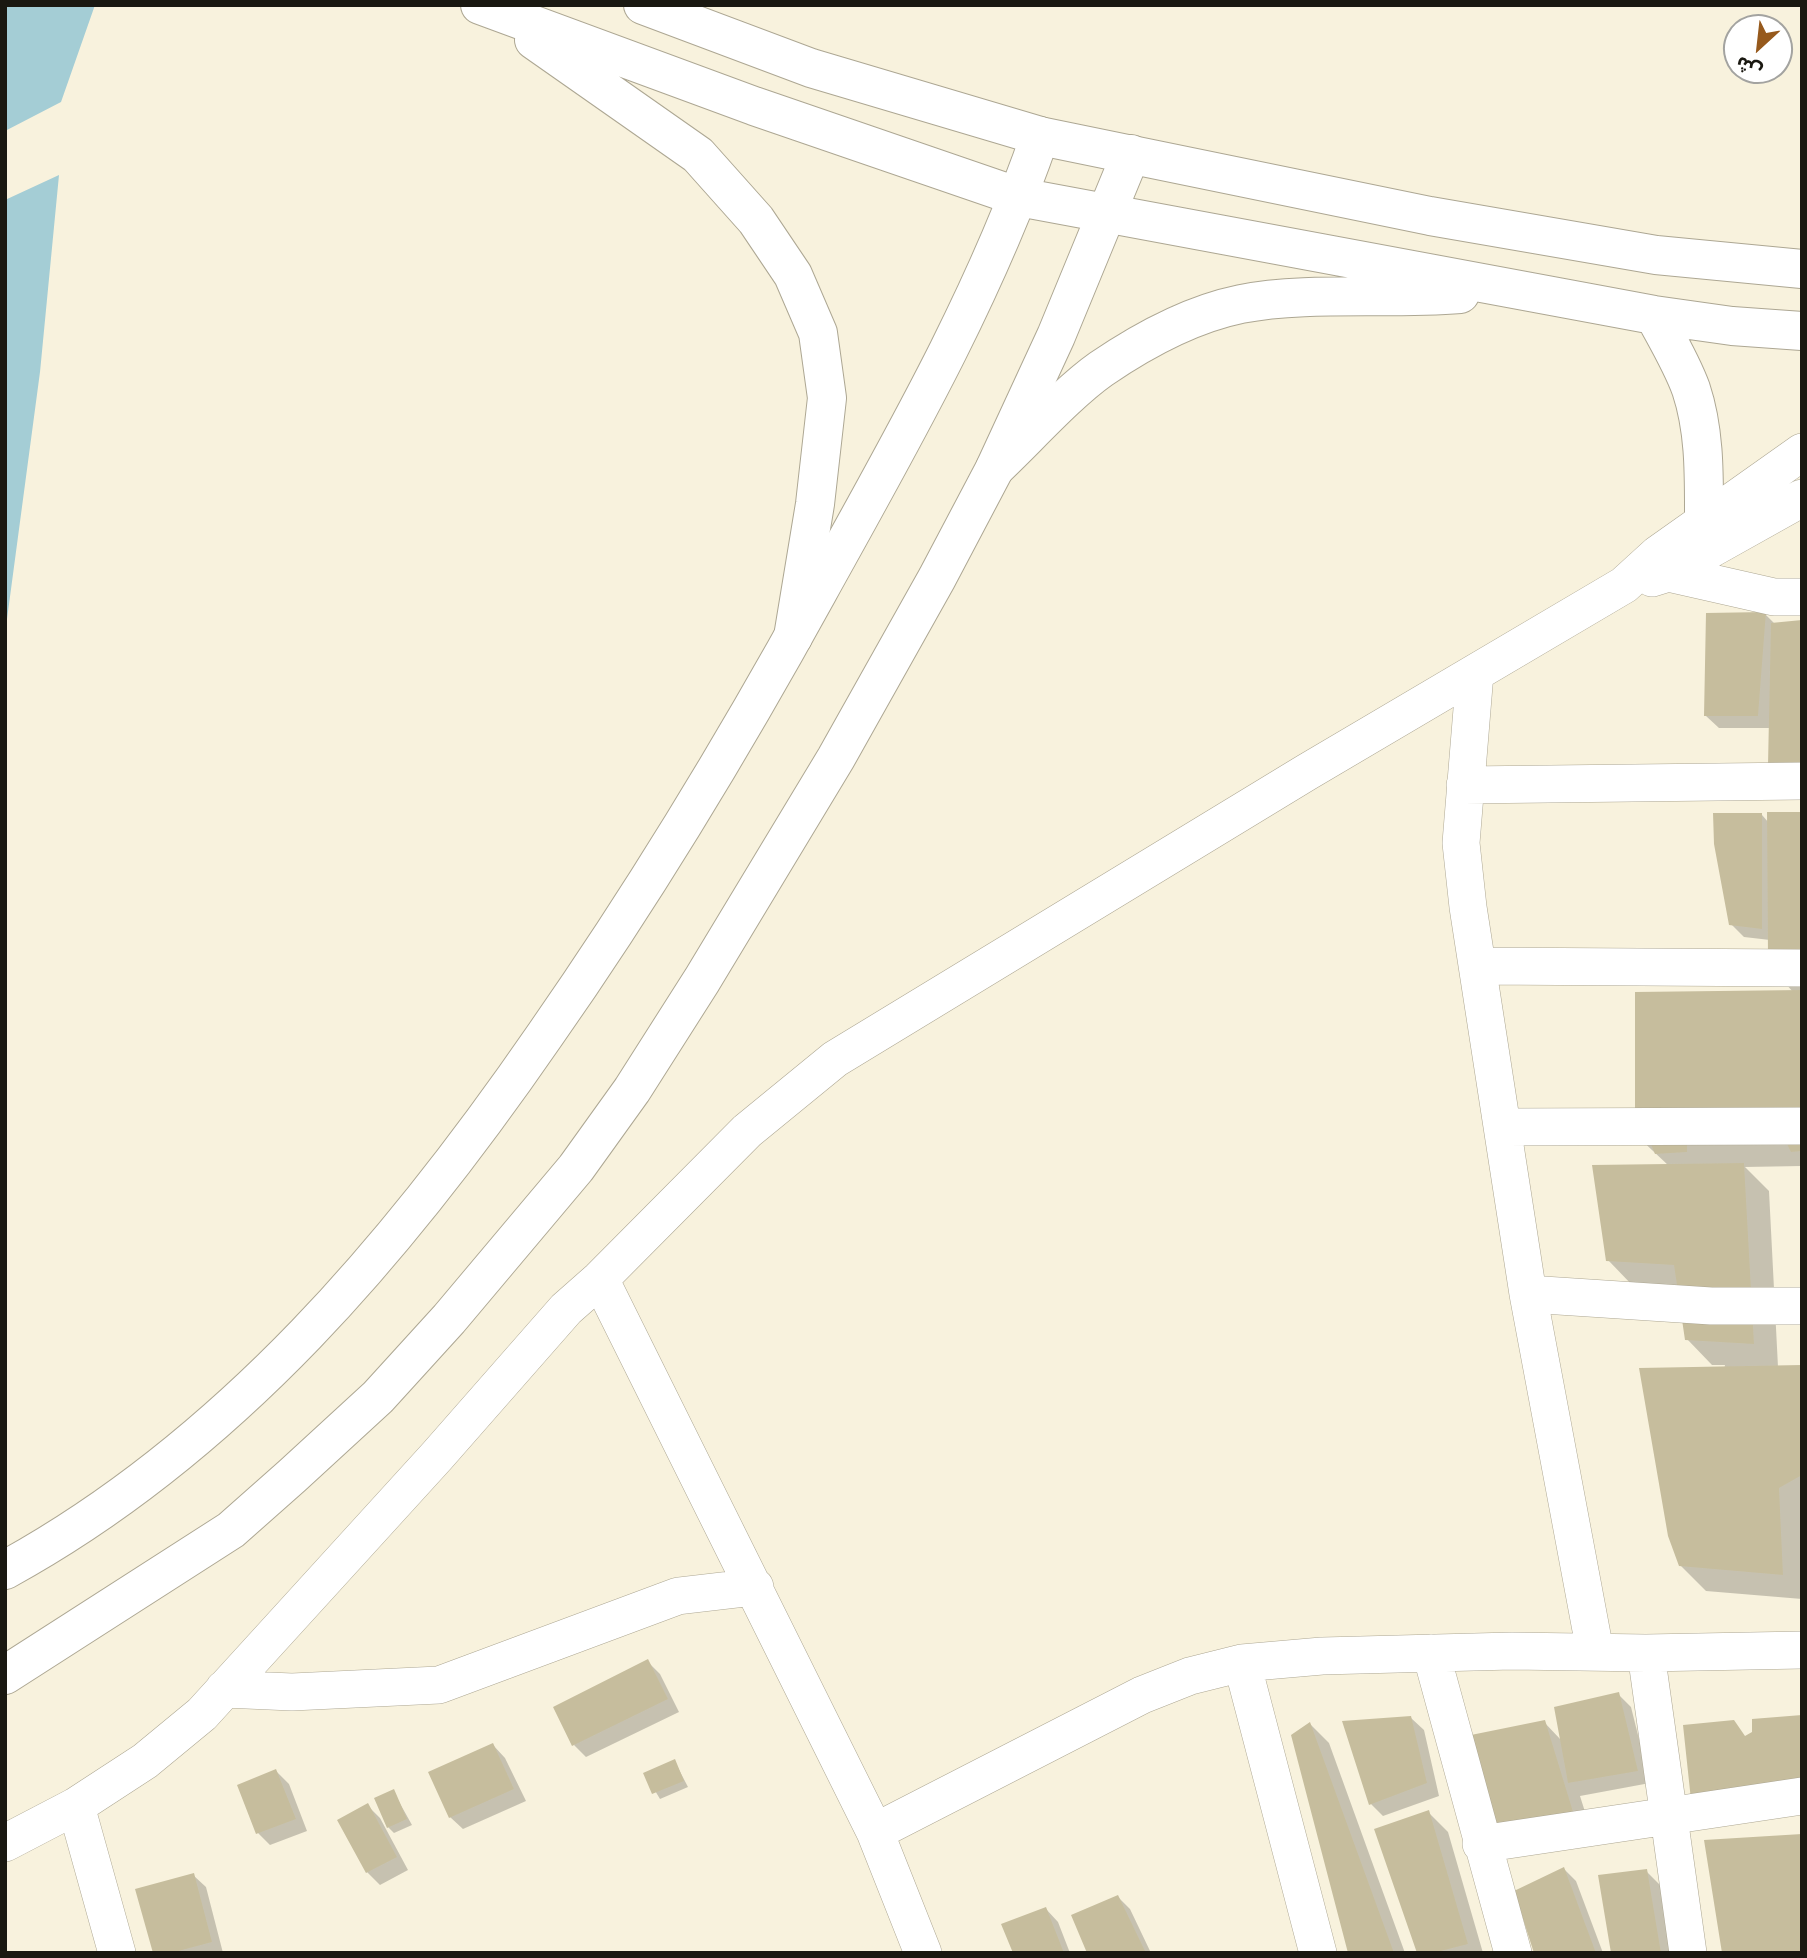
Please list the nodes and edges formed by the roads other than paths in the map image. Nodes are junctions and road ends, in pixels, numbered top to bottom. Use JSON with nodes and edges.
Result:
{"nodes":[{"id":1,"x":643,"y":5,"type":"edge"},
{"id":2,"x":484,"y":7,"type":"edge"},
{"id":3,"x":1040,"y":136,"type":"junction"},
{"id":4,"x":1130,"y":154,"type":"junction"},
{"id":5,"x":1019,"y":197,"type":"junction"},
{"id":6,"x":1106,"y":214,"type":"junction"},
{"id":7,"x":1802,"y":269,"type":"edge"},
{"id":8,"x":1512,"y":290,"type":"junction"},
{"id":9,"x":1654,"y":315,"type":"junction"},
{"id":10,"x":1802,"y":331,"type":"edge"},
{"id":11,"x":1802,"y":452,"type":"edge"},
{"id":12,"x":995,"y":468,"type":"junction"},
{"id":13,"x":1802,"y":498,"type":"edge"},
{"id":14,"x":1704,"y":520,"type":"junction"},
{"id":15,"x":1668,"y":573,"type":"junction"},
{"id":16,"x":1624,"y":585,"type":"junction"},
{"id":17,"x":1802,"y":597,"type":"edge"},
{"id":18,"x":793,"y":637,"type":"junction"},
{"id":19,"x":1475,"y":673,"type":"junction"},
{"id":20,"x":1802,"y":781,"type":"edge"},
{"id":21,"x":1465,"y":785,"type":"junction"},
{"id":22,"x":1479,"y":966,"type":"junction"},
{"id":23,"x":1802,"y":968,"type":"edge"},
{"id":24,"x":1802,"y":1126,"type":"edge"},
{"id":25,"x":1503,"y":1127,"type":"junction"},
{"id":26,"x":600,"y":1279,"type":"junction"},
{"id":27,"x":1528,"y":1294,"type":"junction"},
{"id":28,"x":1802,"y":1306,"type":"edge"},
{"id":29,"x":5,"y":1570,"type":"edge"},
{"id":30,"x":755,"y":1587,"type":"junction"},
{"id":31,"x":1802,"y":1650,"type":"edge"},
{"id":32,"x":1595,"y":1651,"type":"junction"},
{"id":33,"x":1431,"y":1653,"type":"junction"},
{"id":34,"x":1646,"y":1653,"type":"junction"},
{"id":35,"x":1241,"y":1663,"type":"junction"},
{"id":36,"x":5,"y":1675,"type":"edge"},
{"id":37,"x":224,"y":1689,"type":"junction"},
{"id":38,"x":1802,"y":1796,"type":"edge"},
{"id":39,"x":76,"y":1806,"type":"junction"},
{"id":40,"x":1667,"y":1815,"type":"junction"},
{"id":41,"x":875,"y":1832,"type":"junction"},
{"id":42,"x":5,"y":1843,"type":"edge"},
{"id":43,"x":1481,"y":1844,"type":"junction"},
{"id":44,"x":117,"y":1953,"type":"edge"},
{"id":45,"x":923,"y":1953,"type":"edge"},
{"id":46,"x":1318,"y":1953,"type":"edge"},
{"id":47,"x":1513,"y":1953,"type":"edge"},
{"id":48,"x":1688,"y":1953,"type":"edge"}],
"edges":[{"from":1,"to":3,"type":"main road"},
{"from":2,"to":5,"type":"main road"},
{"from":2,"to":18,"type":"main road"},
{"from":3,"to":4,"type":"main road"},
{"from":3,"to":5,"type":"main road"},
{"from":4,"to":6,"type":"main road"},
{"from":4,"to":7,"type":"main road"},
{"from":5,"to":6,"type":"main road"},
{"from":5,"to":18,"type":"main road"},
{"from":6,"to":8,"type":"main road"},
{"from":6,"to":12,"type":"main road"},
{"from":8,"to":9,"type":"main road"},
{"from":8,"to":12,"type":"main road"},
{"from":9,"to":10,"type":"main road"},
{"from":9,"to":14,"type":"main road"},
{"from":11,"to":14,"type":"street"},
{"from":12,"to":36,"type":"main road"},
{"from":13,"to":15,"type":"street"},
{"from":14,"to":16,"type":"street"},
{"from":15,"to":16,"type":"street"},
{"from":15,"to":17,"type":"street"},
{"from":16,"to":19,"type":"street"},
{"from":18,"to":29,"type":"main road"},
{"from":19,"to":21,"type":"street"},
{"from":19,"to":26,"type":"street"},
{"from":20,"to":21,"type":"street"},
{"from":21,"to":22,"type":"street"},
{"from":22,"to":23,"type":"street"},
{"from":22,"to":25,"type":"street"},
{"from":24,"to":25,"type":"street"},
{"from":25,"to":27,"type":"street"},
{"from":26,"to":30,"type":"street"},
{"from":26,"to":37,"type":"street"},
{"from":27,"to":28,"type":"street"},
{"from":27,"to":32,"type":"street"},
{"from":30,"to":37,"type":"street"},
{"from":30,"to":41,"type":"street"},
{"from":31,"to":34,"type":"street"},
{"from":32,"to":33,"type":"street"},
{"from":32,"to":34,"type":"street"},
{"from":33,"to":35,"type":"street"},
{"from":33,"to":43,"type":"street"},
{"from":34,"to":40,"type":"street"},
{"from":35,"to":41,"type":"street"},
{"from":35,"to":46,"type":"street"},
{"from":37,"to":39,"type":"street"},
{"from":38,"to":40,"type":"street"},
{"from":39,"to":42,"type":"street"},
{"from":39,"to":44,"type":"street"},
{"from":40,"to":43,"type":"street"},
{"from":40,"to":48,"type":"street"},
{"from":41,"to":45,"type":"street"},
{"from":43,"to":47,"type":"street"}]}
